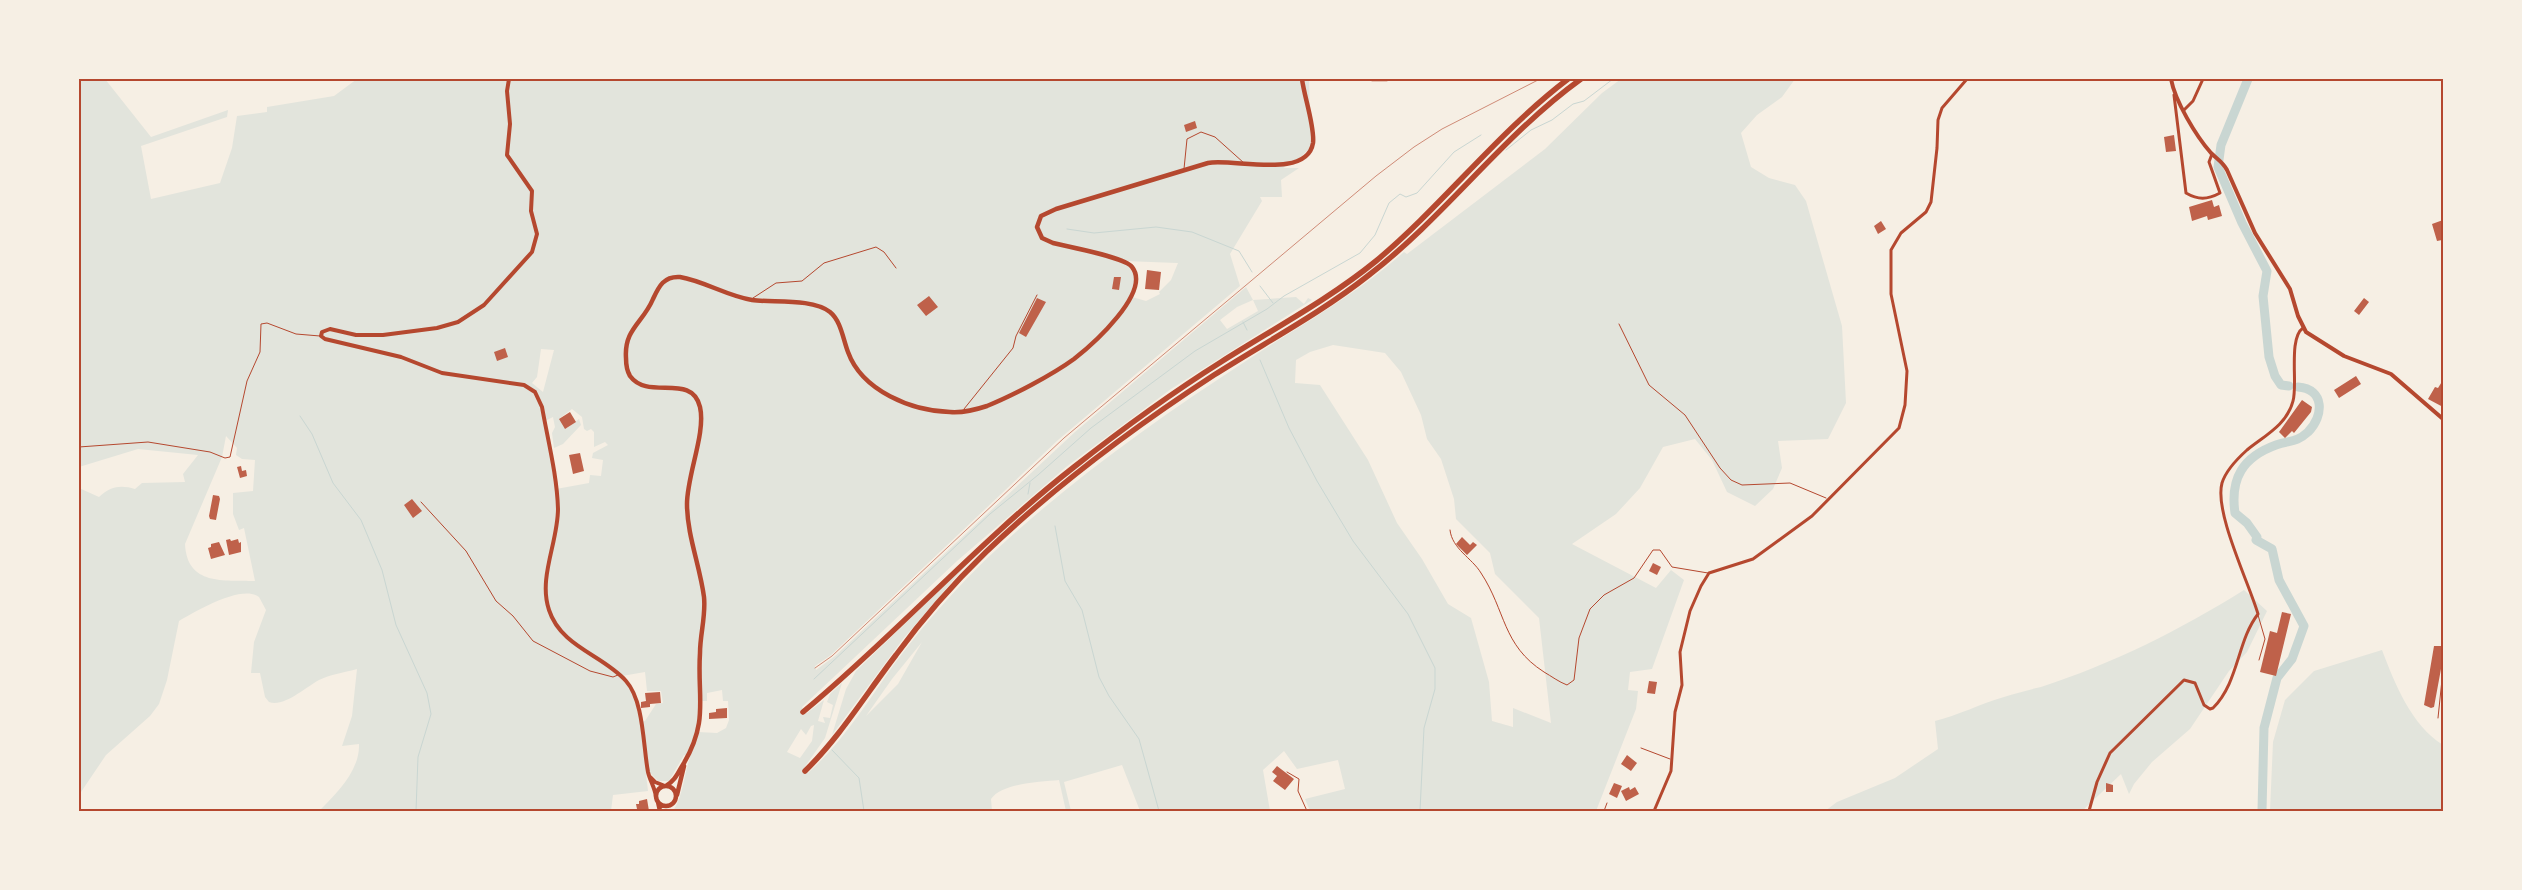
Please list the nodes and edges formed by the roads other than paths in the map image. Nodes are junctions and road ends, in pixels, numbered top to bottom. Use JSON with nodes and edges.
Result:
{"nodes":[{"id":1,"x":509,"y":79,"type":"edge"},
{"id":2,"x":1302,"y":79,"type":"edge"},
{"id":3,"x":1372,"y":79,"type":"edge"},
{"id":4,"x":1387,"y":79,"type":"edge"},
{"id":5,"x":1568,"y":79,"type":"edge"},
{"id":6,"x":1581,"y":79,"type":"edge"},
{"id":7,"x":1967,"y":79,"type":"edge"},
{"id":8,"x":2171,"y":79,"type":"edge"},
{"id":9,"x":2203,"y":79,"type":"edge"},
{"id":10,"x":2174,"y":95,"type":"junction"},
{"id":11,"x":2184,"y":110,"type":"junction"},
{"id":12,"x":2213,"y":155,"type":"junction"},
{"id":13,"x":1244,"y":163,"type":"junction"},
{"id":14,"x":1183,"y":170,"type":"junction"},
{"id":15,"x":896,"y":268,"type":"dead end"},
{"id":16,"x":1037,"y":295,"type":"dead end"},
{"id":17,"x":750,"y":300,"type":"junction"},
{"id":18,"x":2303,"y":328,"type":"junction"},
{"id":19,"x":321,"y":336,"type":"junction"},
{"id":20,"x":962,"y":412,"type":"junction"},
{"id":21,"x":2443,"y":419,"type":"edge"},
{"id":22,"x":79,"y":446,"type":"edge"},
{"id":23,"x":421,"y":502,"type":"dead end"},
{"id":24,"x":1450,"y":530,"type":"dead end"},
{"id":25,"x":1709,"y":573,"type":"junction"},
{"id":26,"x":2258,"y":614,"type":"junction"},
{"id":27,"x":2259,"y":660,"type":"dead end"},
{"id":28,"x":2443,"y":670,"type":"edge"},
{"id":29,"x":618,"y":674,"type":"junction"},
{"id":30,"x":803,"y":712,"type":"dead end"},
{"id":31,"x":2438,"y":718,"type":"dead end"},
{"id":32,"x":1641,"y":748,"type":"dead end"},
{"id":33,"x":687,"y":758,"type":"junction"},
{"id":34,"x":1672,"y":758,"type":"junction"},
{"id":35,"x":805,"y":771,"type":"dead end"},
{"id":36,"x":1287,"y":772,"type":"dead end"},
{"id":37,"x":648,"y":773,"type":"junction"},
{"id":38,"x":665,"y":786,"type":"junction"},
{"id":39,"x":676,"y":796,"type":"junction"},
{"id":40,"x":657,"y":799,"type":"junction"},
{"id":41,"x":1607,"y":803,"type":"dead end"},
{"id":42,"x":671,"y":805,"type":"junction"},
{"id":43,"x":660,"y":811,"type":"edge"},
{"id":44,"x":667,"y":811,"type":"edge"},
{"id":45,"x":1307,"y":811,"type":"edge"},
{"id":46,"x":1604,"y":811,"type":"edge"},
{"id":47,"x":1654,"y":811,"type":"edge"},
{"id":48,"x":2088,"y":811,"type":"edge"}],
"edges":[{"from":1,"to":19,"type":"street"},
{"from":2,"to":13,"type":"main road"},
{"from":3,"to":4,"type":"main road"},
{"from":5,"to":30,"type":"highway"},
{"from":6,"to":35,"type":"highway"},
{"from":7,"to":25,"type":"street"},
{"from":8,"to":10,"type":"street"},
{"from":9,"to":11,"type":"street"},
{"from":10,"to":11,"type":"street"},
{"from":10,"to":12,"type":"street"},
{"from":11,"to":12,"type":"street"},
{"from":12,"to":18,"type":"street"},
{"from":13,"to":14,"type":"main road"},
{"from":13,"to":14,"type":"lane"},
{"from":14,"to":20,"type":"main road"},
{"from":15,"to":17,"type":"lane"},
{"from":16,"to":20,"type":"lane"},
{"from":17,"to":20,"type":"main road"},
{"from":17,"to":33,"type":"main road"},
{"from":18,"to":21,"type":"street"},
{"from":18,"to":26,"type":"street"},
{"from":19,"to":22,"type":"lane"},
{"from":19,"to":29,"type":"street"},
{"from":23,"to":29,"type":"lane"},
{"from":24,"to":25,"type":"lane"},
{"from":25,"to":34,"type":"street"},
{"from":26,"to":27,"type":"lane"},
{"from":26,"to":48,"type":"street"},
{"from":28,"to":31,"type":"lane"},
{"from":29,"to":37,"type":"street"},
{"from":32,"to":34,"type":"lane"},
{"from":33,"to":38,"type":"main road"},
{"from":33,"to":39,"type":"main road"},
{"from":34,"to":47,"type":"street"},
{"from":36,"to":45,"type":"lane"},
{"from":37,"to":38,"type":"street"},
{"from":37,"to":40,"type":"street"},
{"from":38,"to":39,"type":"main road"},
{"from":38,"to":40,"type":"main road"},
{"from":39,"to":42,"type":"main road"},
{"from":40,"to":42,"type":"main road"},
{"from":40,"to":43,"type":"main road"},
{"from":41,"to":46,"type":"lane"},
{"from":42,"to":44,"type":"main road"}]}
